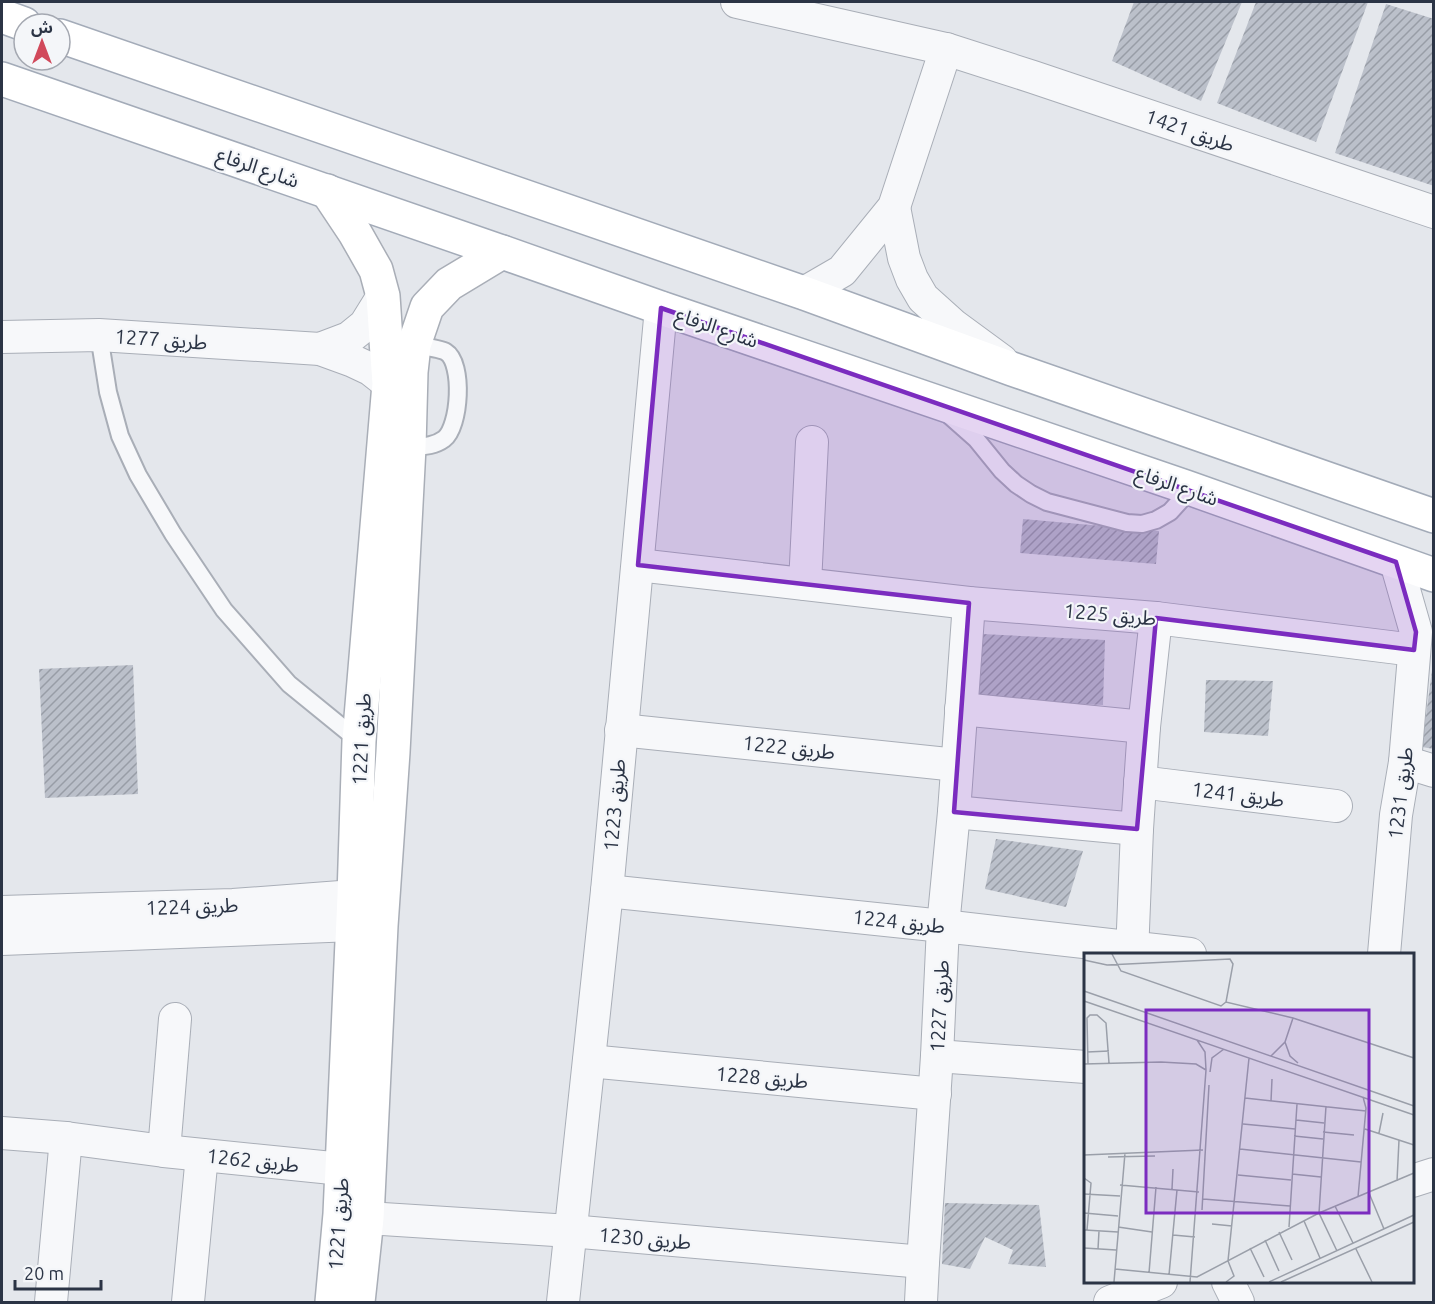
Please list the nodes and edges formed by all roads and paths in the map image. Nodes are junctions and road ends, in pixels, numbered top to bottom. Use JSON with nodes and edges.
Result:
{"nodes":[{"id":1,"x":737,"y":2,"type":"edge"},
{"id":2,"x":72,"y":40,"type":"edge"},
{"id":3,"x":946,"y":50,"type":"junction"},
{"id":4,"x":2,"y":79,"type":"edge"},
{"id":5,"x":327,"y":191,"type":"junction"},
{"id":6,"x":894,"y":207,"type":"junction"},
{"id":7,"x":1434,"y":212,"type":"edge"},
{"id":8,"x":502,"y":252,"type":"junction"},
{"id":9,"x":804,"y":293,"type":"junction"},
{"id":10,"x":383,"y":296,"type":"junction"},
{"id":11,"x":661,"y":308,"type":"junction"},
{"id":12,"x":99,"y":335,"type":"junction"},
{"id":13,"x":2,"y":337,"type":"edge"},
{"id":14,"x":414,"y":345,"type":"junction"},
{"id":15,"x":320,"y":349,"type":"junction"},
{"id":16,"x":1012,"y":369,"type":"junction"},
{"id":17,"x":389,"y":384,"type":"junction"},
{"id":18,"x":919,"y":397,"type":"junction"},
{"id":19,"x":812,"y":442,"type":"dead end"},
{"id":20,"x":409,"y":447,"type":"junction"},
{"id":21,"x":1186,"y":487,"type":"junction"},
{"id":22,"x":1434,"y":516,"type":"edge"},
{"id":23,"x":1396,"y":562,"type":"junction"},
{"id":24,"x":638,"y":565,"type":"junction"},
{"id":25,"x":1434,"y":574,"type":"edge"},
{"id":26,"x":805,"y":584,"type":"junction"},
{"id":27,"x":969,"y":603,"type":"junction"},
{"id":28,"x":1156,"y":618,"type":"junction"},
{"id":29,"x":1421,"y":632,"type":"edge"},
{"id":30,"x":961,"y":709,"type":"junction"},
{"id":31,"x":1144,"y":727,"type":"junction"},
{"id":32,"x":621,"y":730,"type":"junction"},
{"id":33,"x":359,"y":741,"type":"junction"},
{"id":34,"x":957,"y":765,"type":"junction"},
{"id":35,"x":1419,"y":767,"type":"edge"},
{"id":36,"x":1140,"y":783,"type":"junction"},
{"id":37,"x":1336,"y":806,"type":"dead end"},
{"id":38,"x":954,"y":812,"type":"junction"},
{"id":39,"x":1137,"y":830,"type":"junction"},
{"id":40,"x":607,"y":891,"type":"junction"},
{"id":41,"x":367,"y":911,"type":"junction"},
{"id":42,"x":2,"y":912,"type":"edge"},
{"id":43,"x":943,"y":926,"type":"junction"},
{"id":44,"x":2,"y":939,"type":"edge"},
{"id":45,"x":1132,"y":951,"type":"edge"},
{"id":46,"x":1171,"y":953,"type":"edge"},
{"id":47,"x":1384,"y":953,"type":"edge"},
{"id":48,"x":175,"y":1019,"type":"dead end"},
{"id":49,"x":937,"y":1056,"type":"junction"},
{"id":50,"x":589,"y":1061,"type":"junction"},
{"id":51,"x":1084,"y":1067,"type":"edge"},
{"id":52,"x":935,"y":1094,"type":"junction"},
{"id":53,"x":2,"y":1134,"type":"edge"},
{"id":54,"x":66,"y":1138,"type":"junction"},
{"id":55,"x":164,"y":1151,"type":"junction"},
{"id":56,"x":202,"y":1155,"type":"junction"},
{"id":57,"x":342,"y":1169,"type":"junction"},
{"id":58,"x":1434,"y":1174,"type":"edge"},
{"id":59,"x":1414,"y":1181,"type":"edge"},
{"id":60,"x":368,"y":1218,"type":"junction"},
{"id":61,"x":570,"y":1231,"type":"junction"},
{"id":62,"x":923,"y":1262,"type":"junction"},
{"id":63,"x":1112,"y":1283,"type":"edge"},
{"id":64,"x":1156,"y":1283,"type":"edge"},
{"id":65,"x":1229,"y":1283,"type":"edge"},
{"id":66,"x":51,"y":1302,"type":"edge"},
{"id":67,"x":188,"y":1302,"type":"edge"},
{"id":68,"x":332,"y":1302,"type":"edge"},
{"id":69,"x":358,"y":1302,"type":"edge"},
{"id":70,"x":563,"y":1302,"type":"edge"},
{"id":71,"x":921,"y":1302,"type":"edge"},
{"id":72,"x":1110,"y":1302,"type":"edge"},
{"id":73,"x":1238,"y":1302,"type":"edge"}],
"edges":[{"from":1,"to":3,"type":"street","name":"طريق 1421"},
{"from":2,"to":9,"type":"main road"},
{"from":3,"to":6,"type":"street"},
{"from":3,"to":7,"type":"street","name":"طريق 1421"},
{"from":4,"to":5,"type":"main road","name":"شارع الرفاع"},
{"from":5,"to":8,"type":"main road","name":"شارع الرفاع"},
{"from":5,"to":10,"type":"main road","name":"طريق 1221"},
{"from":6,"to":9,"type":"street"},
{"from":6,"to":16,"type":"street"},
{"from":8,"to":11,"type":"main road","name":"شارع الرفاع"},
{"from":8,"to":14,"type":"main road","name":"طريق 1221"},
{"from":9,"to":16,"type":"main road"},
{"from":10,"to":15,"type":"street","name":"طريق 1277"},
{"from":10,"to":17,"type":"main road","name":"طريق 1221"},
{"from":11,"to":18,"type":"main road","name":"شارع الرفاع"},
{"from":11,"to":24,"type":"street","name":"طريق 1223"},
{"from":12,"to":13,"type":"street","name":"طريق 1277"},
{"from":12,"to":15,"type":"street","name":"طريق 1277"},
{"from":12,"to":33,"type":"lane"},
{"from":14,"to":20,"type":"main road","name":"طريق 1221"},
{"from":14,"to":20,"type":"lane"},
{"from":15,"to":17,"type":"street","name":"طريق 1277"},
{"from":16,"to":22,"type":"main road"},
{"from":17,"to":33,"type":"main road","name":"طريق 1221"},
{"from":18,"to":21,"type":"main road","name":"شارع الرفاع"},
{"from":18,"to":21,"type":"lane"},
{"from":19,"to":26,"type":"street"},
{"from":20,"to":41,"type":"main road","name":"طريق 1221"},
{"from":21,"to":23,"type":"main road","name":"شارع الرفاع"},
{"from":23,"to":25,"type":"main road","name":"شارع الرفاع"},
{"from":23,"to":29,"type":"street","name":"طريق 1231"},
{"from":24,"to":26,"type":"street","name":"طريق 1225"},
{"from":24,"to":32,"type":"street","name":"طريق 1223"},
{"from":26,"to":27,"type":"street","name":"طريق 1225"},
{"from":27,"to":28,"type":"street","name":"طريق 1225"},
{"from":27,"to":30,"type":"street","name":"طريق 1227"},
{"from":28,"to":29,"type":"street","name":"طريق 1225"},
{"from":28,"to":31,"type":"street"},
{"from":29,"to":35,"type":"street","name":"طريق 1231"},
{"from":30,"to":31,"type":"street"},
{"from":30,"to":34,"type":"street","name":"طريق 1227"},
{"from":31,"to":36,"type":"street"},
{"from":32,"to":34,"type":"street","name":"طريق 1222"},
{"from":32,"to":40,"type":"street","name":"طريق 1223"},
{"from":33,"to":41,"type":"main road","name":"طريق 1221"},
{"from":34,"to":38,"type":"street","name":"طريق 1227"},
{"from":35,"to":47,"type":"street","name":"طريق 1231"},
{"from":36,"to":37,"type":"street","name":"طريق 1241"},
{"from":36,"to":39,"type":"street"},
{"from":38,"to":39,"type":"street"},
{"from":38,"to":43,"type":"street","name":"طريق 1227"},
{"from":39,"to":45,"type":"street"},
{"from":40,"to":43,"type":"street","name":"طريق 1224"},
{"from":40,"to":50,"type":"street","name":"طريق 1223"},
{"from":41,"to":42,"type":"street","name":"طريق 1224"},
{"from":41,"to":44,"type":"street","name":"طريق 1224"},
{"from":41,"to":57,"type":"main road","name":"طريق 1221"},
{"from":41,"to":60,"type":"main road","name":"طريق 1221"},
{"from":43,"to":45,"type":"street","name":"طريق 1224"},
{"from":43,"to":49,"type":"street","name":"طريق 1227"},
{"from":45,"to":46,"type":"street","name":"طريق 1224"},
{"from":48,"to":55,"type":"street"},
{"from":49,"to":51,"type":"street"},
{"from":49,"to":52,"type":"street","name":"طريق 1227"},
{"from":50,"to":52,"type":"street","name":"طريق 1228"},
{"from":50,"to":61,"type":"street","name":"طريق 1223"},
{"from":52,"to":62,"type":"street","name":"طريق 1227"},
{"from":53,"to":54,"type":"street","name":"طريق 1262"},
{"from":54,"to":55,"type":"street","name":"طريق 1262"},
{"from":54,"to":66,"type":"street"},
{"from":55,"to":56,"type":"street","name":"طريق 1262"},
{"from":56,"to":57,"type":"street","name":"طريق 1262"},
{"from":56,"to":67,"type":"street"},
{"from":57,"to":68,"type":"main road","name":"طريق 1221"},
{"from":58,"to":59,"type":"street"},
{"from":60,"to":61,"type":"street","name":"طريق 1230"},
{"from":60,"to":69,"type":"main road","name":"طريق 1221"},
{"from":61,"to":62,"type":"street","name":"طريق 1230"},
{"from":61,"to":70,"type":"street","name":"طريق 1223"},
{"from":62,"to":71,"type":"street","name":"طريق 1227"},
{"from":63,"to":72,"type":"street"},
{"from":64,"to":72,"type":"street"},
{"from":65,"to":73,"type":"street"}]}
